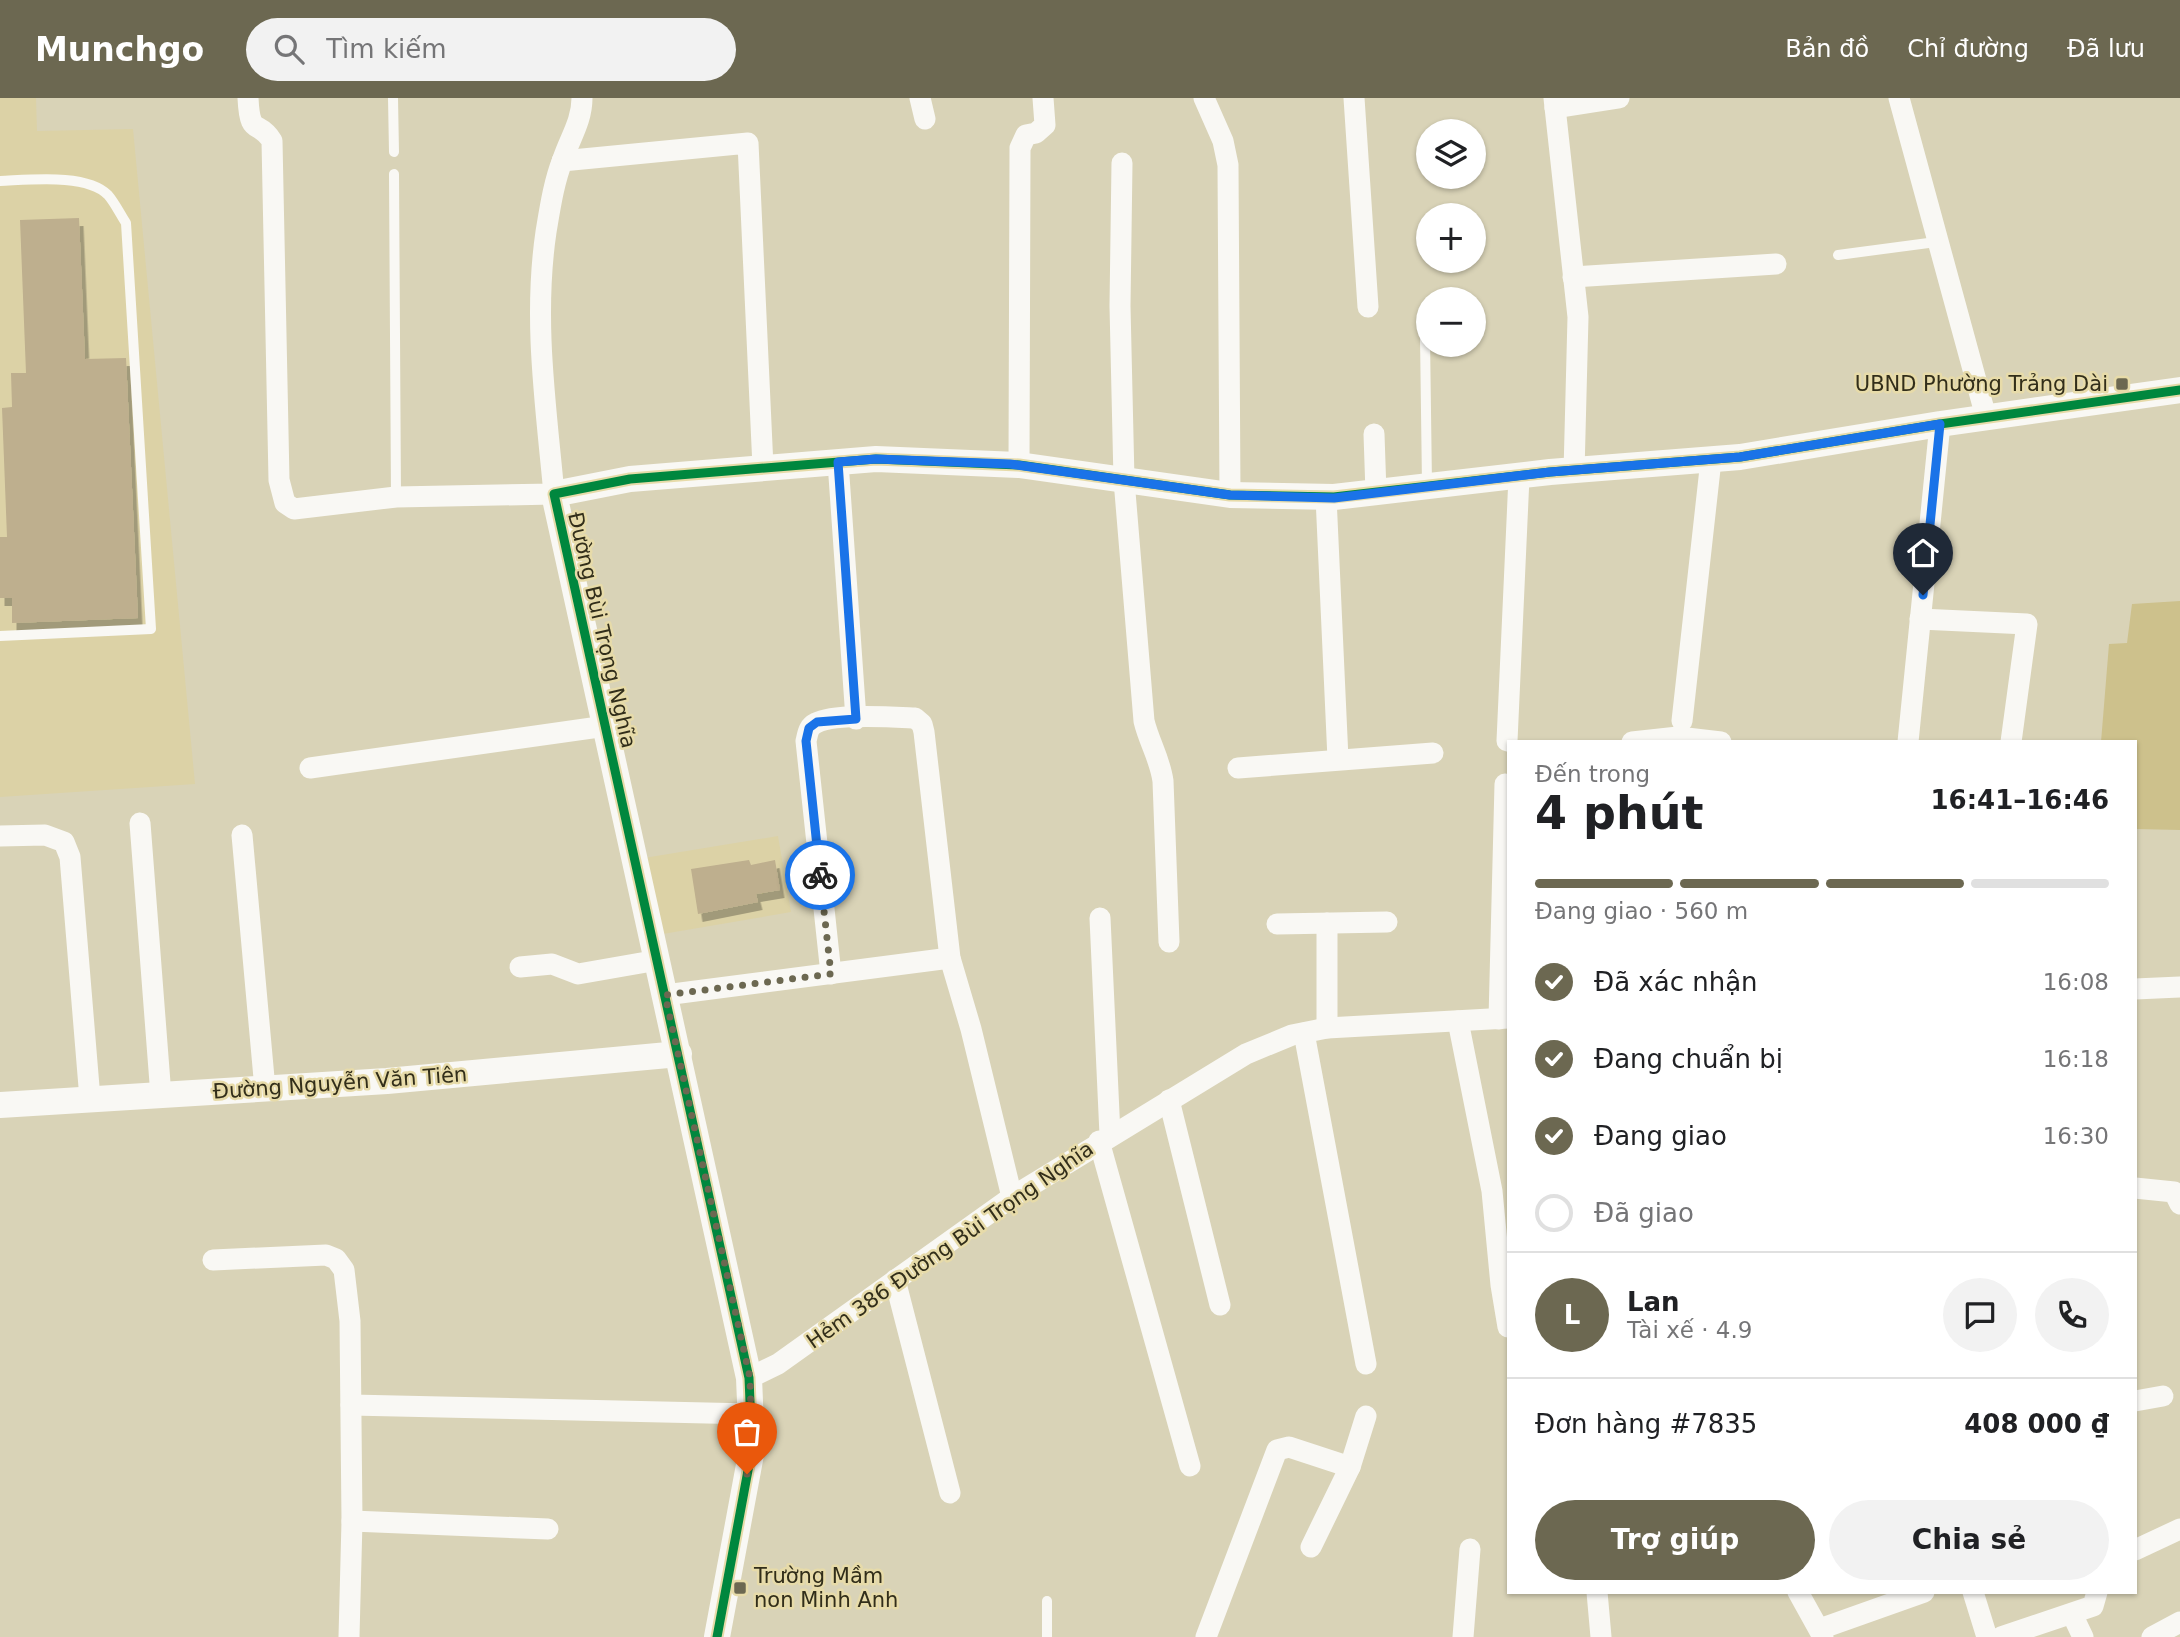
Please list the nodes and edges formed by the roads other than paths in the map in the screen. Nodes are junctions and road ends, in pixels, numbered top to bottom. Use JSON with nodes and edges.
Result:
{"nodes":[{"id":1,"x":248,"y":98,"type":"edge"},
{"id":2,"x":393,"y":98,"type":"edge"},
{"id":3,"x":582,"y":98,"type":"edge"},
{"id":4,"x":920,"y":98,"type":"edge"},
{"id":5,"x":1043,"y":98,"type":"edge"},
{"id":6,"x":1204,"y":98,"type":"edge"},
{"id":7,"x":1354,"y":98,"type":"edge"},
{"id":8,"x":1619,"y":98,"type":"edge"},
{"id":9,"x":1899,"y":98,"type":"edge"},
{"id":10,"x":1555,"y":103,"type":"edge"},
{"id":11,"x":925,"y":119,"type":"dead end"},
{"id":12,"x":394,"y":152,"type":"dead end"},
{"id":13,"x":562,"y":160,"type":"junction"},
{"id":14,"x":1122,"y":163,"type":"dead end"},
{"id":15,"x":394,"y":174,"type":"dead end"},
{"id":16,"x":0,"y":181,"type":"edge"},
{"id":17,"x":1936,"y":242,"type":"junction"},
{"id":18,"x":1838,"y":255,"type":"dead end"},
{"id":19,"x":1776,"y":264,"type":"dead end"},
{"id":20,"x":1573,"y":277,"type":"junction"},
{"id":21,"x":1368,"y":307,"type":"dead end"},
{"id":22,"x":1425,"y":357,"type":"edge"},
{"id":23,"x":2180,"y":390,"type":"edge"},
{"id":24,"x":1986,"y":417,"type":"junction"},
{"id":25,"x":1940,"y":424,"type":"junction"},
{"id":26,"x":1374,"y":434,"type":"dead end"},
{"id":27,"x":1711,"y":460,"type":"junction"},
{"id":28,"x":838,"y":462,"type":"junction"},
{"id":29,"x":1019,"y":465,"type":"junction"},
{"id":30,"x":763,"y":467,"type":"junction"},
{"id":31,"x":1574,"y":472,"type":"junction"},
{"id":32,"x":1519,"y":477,"type":"junction"},
{"id":33,"x":1125,"y":480,"type":"junction"},
{"id":34,"x":1427,"y":487,"type":"junction"},
{"id":35,"x":1376,"y":493,"type":"junction"},
{"id":36,"x":554,"y":494,"type":"junction"},
{"id":37,"x":1230,"y":495,"type":"junction"},
{"id":38,"x":1326,"y":497,"type":"junction"},
{"id":39,"x":396,"y":498,"type":"junction"},
{"id":40,"x":1920,"y":619,"type":"junction"},
{"id":41,"x":0,"y":636,"type":"edge"},
{"id":42,"x":856,"y":719,"type":"junction"},
{"id":43,"x":1682,"y":722,"type":"dead end"},
{"id":44,"x":606,"y":726,"type":"junction"},
{"id":45,"x":1507,"y":740,"type":"edge"},
{"id":46,"x":1650,"y":740,"type":"edge"},
{"id":47,"x":1704,"y":740,"type":"edge"},
{"id":48,"x":1908,"y":740,"type":"edge"},
{"id":49,"x":2011,"y":740,"type":"edge"},
{"id":50,"x":1433,"y":753,"type":"dead end"},
{"id":51,"x":1338,"y":759,"type":"junction"},
{"id":52,"x":310,"y":768,"type":"dead end"},
{"id":53,"x":1238,"y":768,"type":"dead end"},
{"id":54,"x":1505,"y":784,"type":"dead end"},
{"id":55,"x":140,"y":823,"type":"dead end"},
{"id":56,"x":242,"y":835,"type":"dead end"},
{"id":57,"x":0,"y":836,"type":"edge"},
{"id":58,"x":1100,"y":918,"type":"dead end"},
{"id":59,"x":1387,"y":922,"type":"dead end"},
{"id":60,"x":1327,"y":923,"type":"junction"},
{"id":61,"x":1278,"y":924,"type":"dead end"},
{"id":62,"x":1169,"y":942,"type":"dead end"},
{"id":63,"x":950,"y":958,"type":"junction"},
{"id":64,"x":658,"y":960,"type":"junction"},
{"id":65,"x":520,"y":967,"type":"dead end"},
{"id":66,"x":831,"y":974,"type":"junction"},
{"id":67,"x":2180,"y":987,"type":"edge"},
{"id":68,"x":2137,"y":989,"type":"edge"},
{"id":69,"x":665,"y":995,"type":"junction"},
{"id":70,"x":1504,"y":1018,"type":"edge"},
{"id":71,"x":1458,"y":1021,"type":"junction"},
{"id":72,"x":1327,"y":1028,"type":"junction"},
{"id":73,"x":1304,"y":1032,"type":"junction"},
{"id":74,"x":678,"y":1054,"type":"junction"},
{"id":75,"x":265,"y":1089,"type":"junction"},
{"id":76,"x":161,"y":1096,"type":"junction"},
{"id":77,"x":90,"y":1099,"type":"junction"},
{"id":78,"x":1169,"y":1100,"type":"junction"},
{"id":79,"x":0,"y":1105,"type":"edge"},
{"id":80,"x":1104,"y":1138,"type":"junction"},
{"id":81,"x":2137,"y":1188,"type":"edge"},
{"id":82,"x":2178,"y":1195,"type":"edge"},
{"id":83,"x":1012,"y":1197,"type":"junction"},
{"id":84,"x":213,"y":1260,"type":"dead end"},
{"id":85,"x":895,"y":1280,"type":"junction"},
{"id":86,"x":1220,"y":1304,"type":"dead end"},
{"id":87,"x":1507,"y":1321,"type":"edge"},
{"id":88,"x":1366,"y":1364,"type":"dead end"},
{"id":89,"x":750,"y":1378,"type":"junction"},
{"id":90,"x":2163,"y":1396,"type":"dead end"},
{"id":91,"x":2137,"y":1401,"type":"edge"},
{"id":92,"x":351,"y":1405,"type":"junction"},
{"id":93,"x":751,"y":1414,"type":"junction"},
{"id":94,"x":1366,"y":1416,"type":"dead end"},
{"id":95,"x":1190,"y":1465,"type":"dead end"},
{"id":96,"x":1350,"y":1466,"type":"junction"},
{"id":97,"x":950,"y":1493,"type":"dead end"},
{"id":98,"x":352,"y":1521,"type":"junction"},
{"id":99,"x":548,"y":1529,"type":"dead end"},
{"id":100,"x":2180,"y":1530,"type":"edge"},
{"id":101,"x":1311,"y":1546,"type":"dead end"},
{"id":102,"x":1469,"y":1549,"type":"dead end"},
{"id":103,"x":2137,"y":1549,"type":"edge"},
{"id":104,"x":1597,"y":1594,"type":"edge"},
{"id":105,"x":1799,"y":1594,"type":"edge"},
{"id":106,"x":1912,"y":1594,"type":"edge"},
{"id":107,"x":1974,"y":1594,"type":"edge"},
{"id":108,"x":2096,"y":1594,"type":"edge"},
{"id":109,"x":1047,"y":1601,"type":"dead end"},
{"id":110,"x":2072,"y":1614,"type":"junction"},
{"id":111,"x":2180,"y":1622,"type":"edge"},
{"id":112,"x":1821,"y":1633,"type":"edge"},
{"id":113,"x":349,"y":1637,"type":"edge"},
{"id":114,"x":717,"y":1637,"type":"edge"},
{"id":115,"x":1047,"y":1637,"type":"edge"},
{"id":116,"x":1206,"y":1637,"type":"edge"},
{"id":117,"x":1463,"y":1637,"type":"edge"},
{"id":118,"x":1601,"y":1637,"type":"edge"},
{"id":119,"x":1987,"y":1637,"type":"edge"},
{"id":120,"x":2001,"y":1637,"type":"edge"},
{"id":121,"x":2083,"y":1637,"type":"edge"},
{"id":122,"x":2152,"y":1637,"type":"edge"}],
"edges":[{"from":1,"to":39,"type":"street"},
{"from":2,"to":12,"type":"lane"},
{"from":3,"to":13,"type":"street"},
{"from":4,"to":11,"type":"street"},
{"from":5,"to":29,"type":"street"},
{"from":6,"to":37,"type":"street"},
{"from":7,"to":21,"type":"street"},
{"from":8,"to":10,"type":"street"},
{"from":9,"to":17,"type":"street"},
{"from":10,"to":20,"type":"street"},
{"from":13,"to":30,"type":"street"},
{"from":13,"to":36,"type":"street"},
{"from":14,"to":33,"type":"street"},
{"from":15,"to":39,"type":"lane"},
{"from":16,"to":41,"type":"lane"},
{"from":17,"to":18,"type":"lane"},
{"from":17,"to":24,"type":"street"},
{"from":19,"to":20,"type":"street"},
{"from":20,"to":31,"type":"street"},
{"from":22,"to":34,"type":"lane"},
{"from":23,"to":24,"type":"street","name":"Đường Bùi Trọng Nghĩa"},
{"from":24,"to":25,"type":"street","name":"Đường Bùi Trọng Nghĩa"},
{"from":25,"to":27,"type":"street","name":"Đường Bùi Trọng Nghĩa"},
{"from":25,"to":40,"type":"street"},
{"from":26,"to":35,"type":"street"},
{"from":27,"to":31,"type":"street","name":"Đường Bùi Trọng Nghĩa"},
{"from":27,"to":43,"type":"street"},
{"from":28,"to":29,"type":"street","name":"Đường Bùi Trọng Nghĩa"},
{"from":28,"to":30,"type":"street","name":"Đường Bùi Trọng Nghĩa"},
{"from":28,"to":42,"type":"street"},
{"from":29,"to":33,"type":"street","name":"Đường Bùi Trọng Nghĩa"},
{"from":30,"to":36,"type":"street","name":"Đường Bùi Trọng Nghĩa"},
{"from":31,"to":32,"type":"street","name":"Đường Bùi Trọng Nghĩa"},
{"from":32,"to":34,"type":"street","name":"Đường Bùi Trọng Nghĩa"},
{"from":32,"to":45,"type":"street"},
{"from":33,"to":37,"type":"street","name":"Đường Bùi Trọng Nghĩa"},
{"from":33,"to":62,"type":"street"},
{"from":34,"to":35,"type":"street","name":"Đường Bùi Trọng Nghĩa"},
{"from":35,"to":38,"type":"street","name":"Đường Bùi Trọng Nghĩa"},
{"from":36,"to":39,"type":"street"},
{"from":36,"to":44,"type":"street","name":"Đường Bùi Trọng Nghĩa"},
{"from":37,"to":38,"type":"street","name":"Đường Bùi Trọng Nghĩa"},
{"from":38,"to":51,"type":"street"},
{"from":40,"to":48,"type":"street"},
{"from":40,"to":49,"type":"street"},
{"from":42,"to":63,"type":"street"},
{"from":42,"to":66,"type":"street"},
{"from":44,"to":52,"type":"street"},
{"from":44,"to":64,"type":"street","name":"Đường Bùi Trọng Nghĩa"},
{"from":46,"to":47,"type":"street"},
{"from":50,"to":51,"type":"street"},
{"from":51,"to":53,"type":"street"},
{"from":54,"to":70,"type":"street"},
{"from":55,"to":76,"type":"street"},
{"from":56,"to":75,"type":"street"},
{"from":57,"to":77,"type":"street"},
{"from":58,"to":80,"type":"street"},
{"from":59,"to":60,"type":"street"},
{"from":60,"to":61,"type":"street"},
{"from":60,"to":72,"type":"street"},
{"from":63,"to":66,"type":"street"},
{"from":63,"to":83,"type":"street"},
{"from":64,"to":65,"type":"street"},
{"from":64,"to":69,"type":"street","name":"Đường Bùi Trọng Nghĩa"},
{"from":66,"to":69,"type":"street"},
{"from":67,"to":68,"type":"street"},
{"from":69,"to":74,"type":"street","name":"Đường Bùi Trọng Nghĩa"},
{"from":70,"to":71,"type":"street","name":"Hẻm 386 Đường Bùi Trọng Nghĩa"},
{"from":71,"to":72,"type":"street","name":"Hẻm 386 Đường Bùi Trọng Nghĩa"},
{"from":71,"to":87,"type":"street"},
{"from":72,"to":73,"type":"street","name":"Hẻm 386 Đường Bùi Trọng Nghĩa"},
{"from":73,"to":78,"type":"street","name":"Hẻm 386 Đường Bùi Trọng Nghĩa"},
{"from":73,"to":88,"type":"street"},
{"from":74,"to":75,"type":"street","name":"Đường Nguyễn Văn Tiên"},
{"from":74,"to":89,"type":"street","name":"Đường Bùi Trọng Nghĩa"},
{"from":75,"to":76,"type":"street","name":"Đường Nguyễn Văn Tiên"},
{"from":76,"to":77,"type":"street","name":"Đường Nguyễn Văn Tiên"},
{"from":77,"to":79,"type":"street","name":"Đường Nguyễn Văn Tiên"},
{"from":78,"to":80,"type":"street","name":"Hẻm 386 Đường Bùi Trọng Nghĩa"},
{"from":78,"to":86,"type":"street"},
{"from":80,"to":83,"type":"street","name":"Hẻm 386 Đường Bùi Trọng Nghĩa"},
{"from":80,"to":95,"type":"street"},
{"from":81,"to":82,"type":"street"},
{"from":83,"to":85,"type":"street","name":"Hẻm 386 Đường Bùi Trọng Nghĩa"},
{"from":84,"to":92,"type":"street"},
{"from":85,"to":89,"type":"street","name":"Hẻm 386 Đường Bùi Trọng Nghĩa"},
{"from":85,"to":97,"type":"street"},
{"from":89,"to":93,"type":"street","name":"Đường Bùi Trọng Nghĩa"},
{"from":90,"to":91,"type":"street"},
{"from":92,"to":93,"type":"street"},
{"from":92,"to":98,"type":"street"},
{"from":93,"to":114,"type":"street","name":"Đường Bùi Trọng Nghĩa"},
{"from":94,"to":96,"type":"street"},
{"from":96,"to":101,"type":"street"},
{"from":96,"to":116,"type":"street"},
{"from":98,"to":99,"type":"street"},
{"from":98,"to":113,"type":"street"},
{"from":100,"to":103,"type":"street"},
{"from":102,"to":117,"type":"street"},
{"from":104,"to":118,"type":"street"},
{"from":105,"to":112,"type":"street"},
{"from":106,"to":112,"type":"street"},
{"from":107,"to":119,"type":"street"},
{"from":108,"to":110,"type":"street"},
{"from":109,"to":115,"type":"lane"},
{"from":110,"to":120,"type":"street"},
{"from":110,"to":121,"type":"street"},
{"from":111,"to":122,"type":"street"}]}
